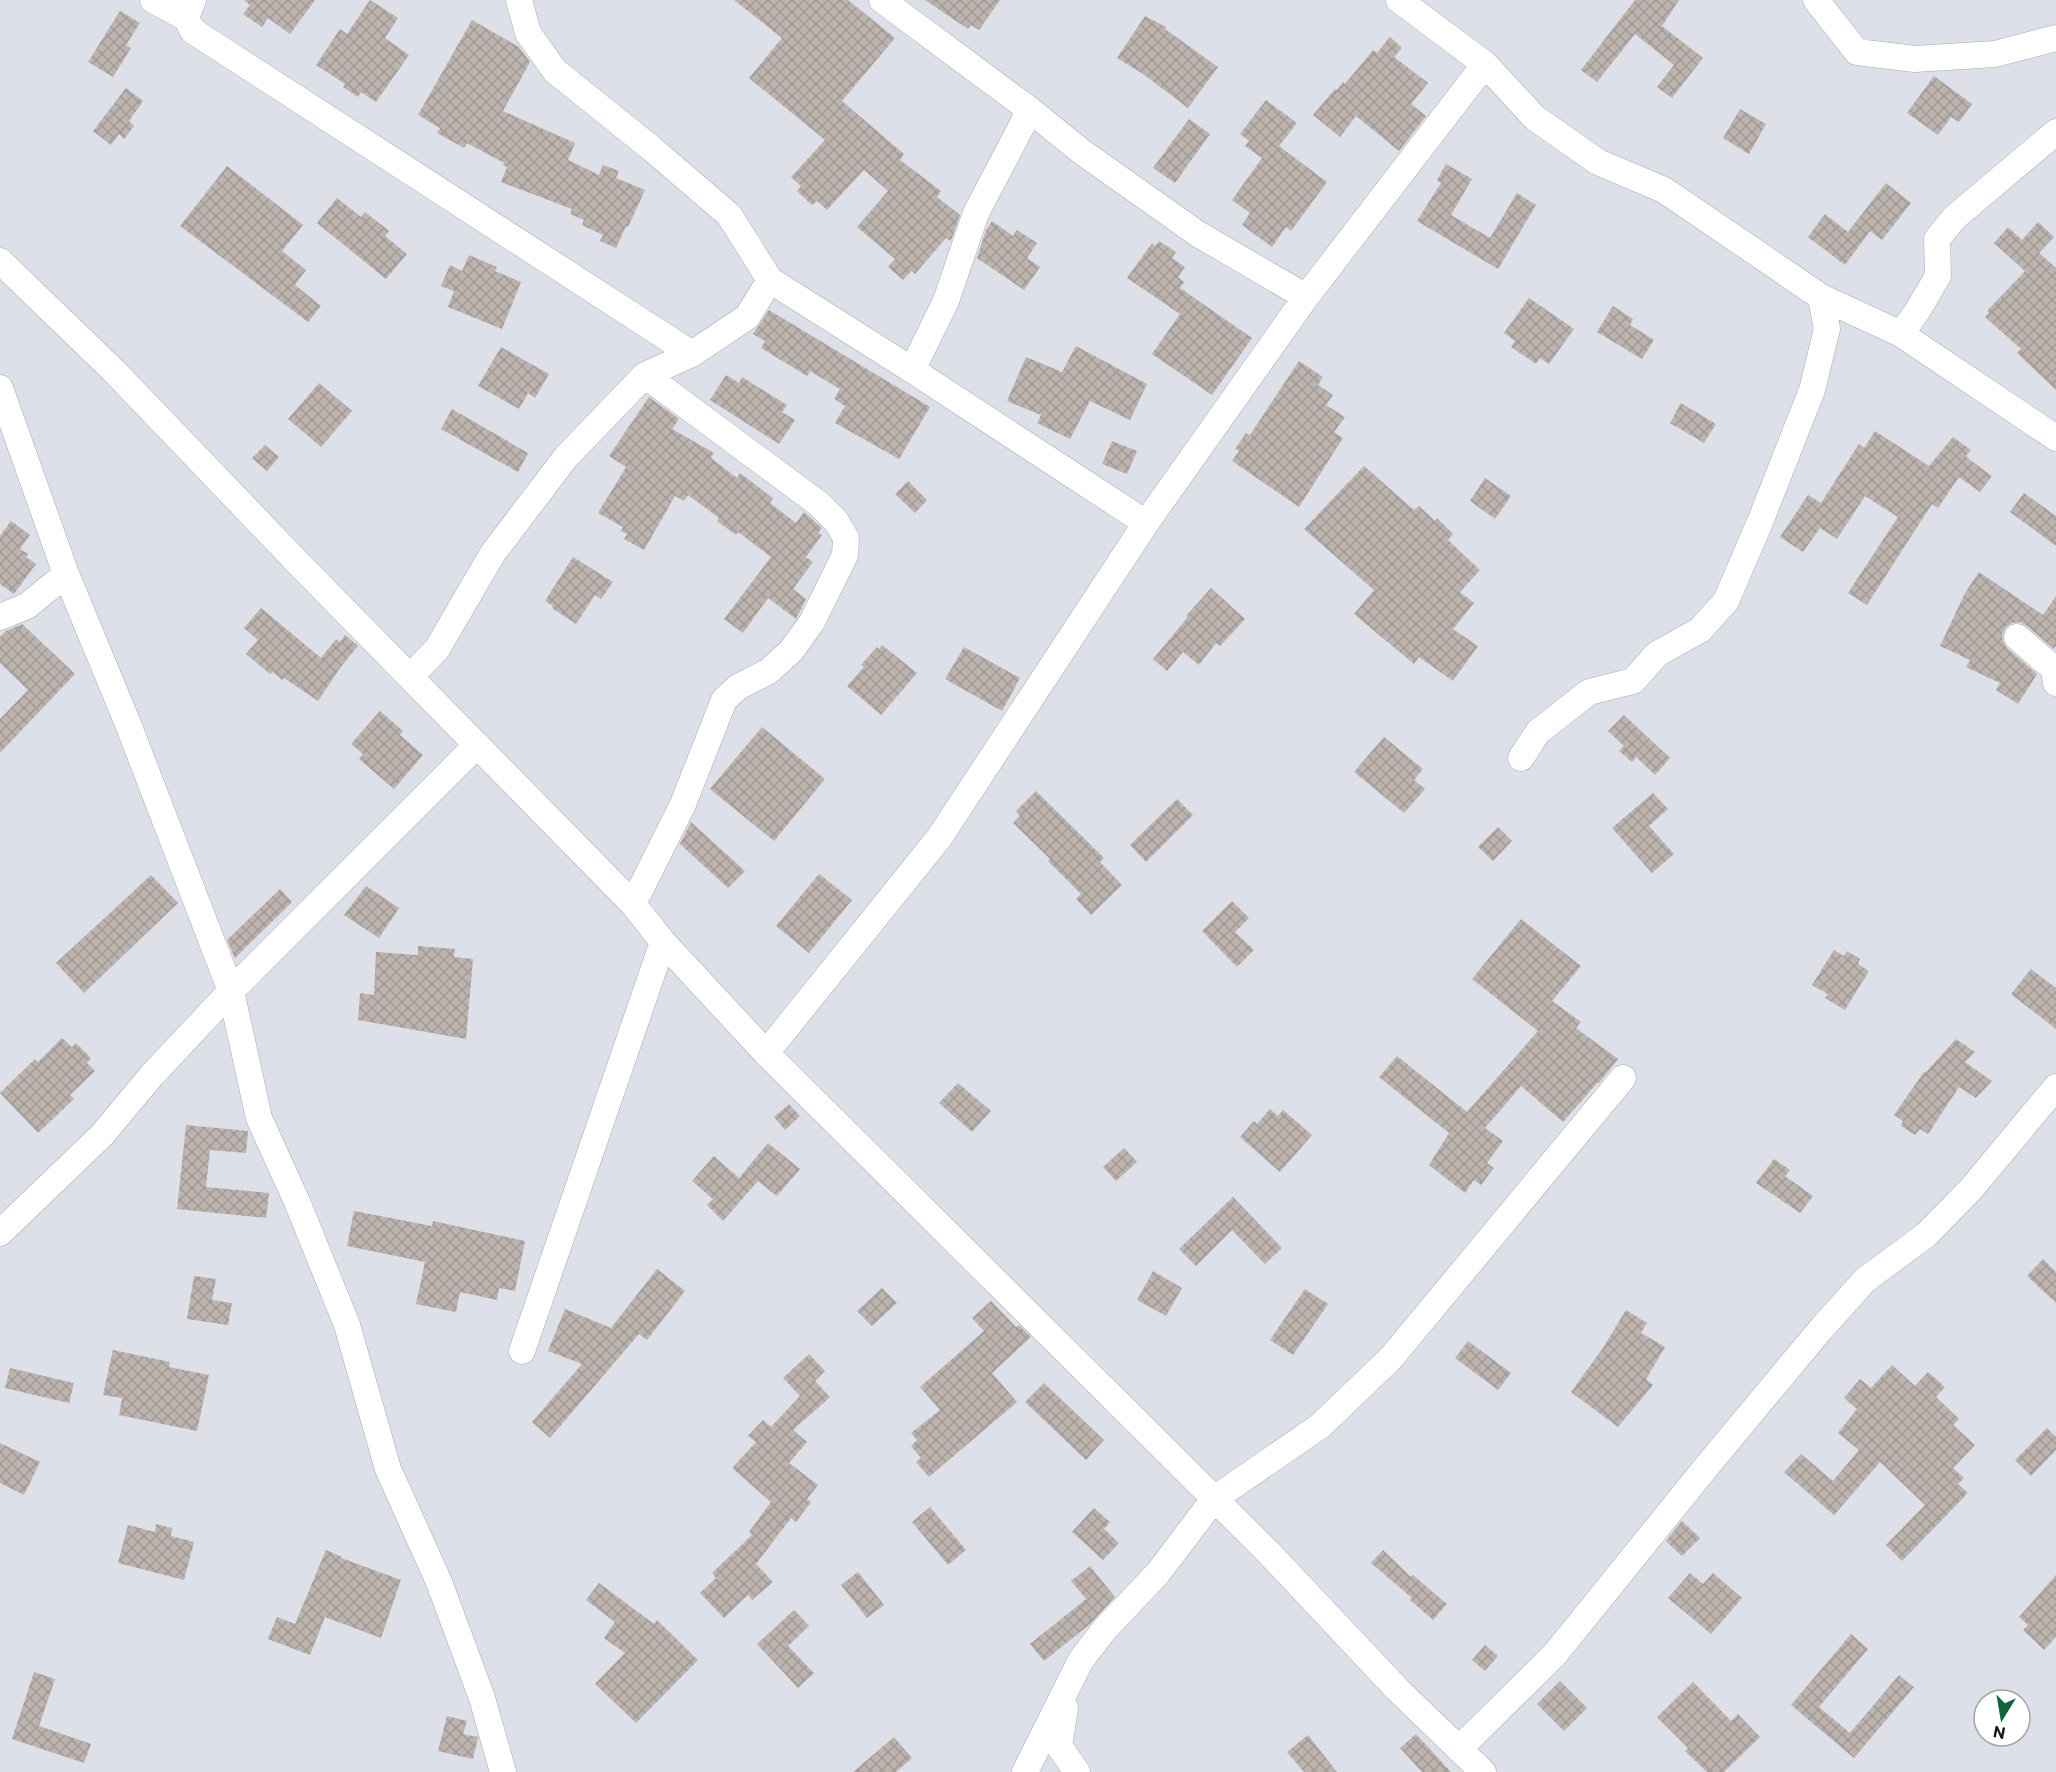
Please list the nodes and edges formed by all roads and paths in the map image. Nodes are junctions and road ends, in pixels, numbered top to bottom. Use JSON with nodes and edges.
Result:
{"nodes":[{"id":1,"x":153,"y":0,"type":"edge"},
{"id":2,"x":519,"y":0,"type":"edge"},
{"id":3,"x":882,"y":0,"type":"edge"},
{"id":4,"x":1399,"y":0,"type":"edge"},
{"id":5,"x":1816,"y":0,"type":"edge"},
{"id":6,"x":189,"y":9,"type":"edge"},
{"id":7,"x":2056,"y":38,"type":"edge"},
{"id":8,"x":1485,"y":64,"type":"junction"},
{"id":9,"x":1030,"y":110,"type":"junction"},
{"id":10,"x":2056,"y":132,"type":"edge"},
{"id":11,"x":0,"y":261,"type":"edge"},
{"id":12,"x":770,"y":280,"type":"junction"},
{"id":13,"x":1306,"y":297,"type":"junction"},
{"id":14,"x":1821,"y":297,"type":"junction"},
{"id":15,"x":1901,"y":334,"type":"junction"},
{"id":16,"x":692,"y":354,"type":"junction"},
{"id":17,"x":912,"y":370,"type":"junction"},
{"id":18,"x":645,"y":375,"type":"junction"},
{"id":19,"x":0,"y":388,"type":"edge"},
{"id":20,"x":2056,"y":438,"type":"edge"},
{"id":21,"x":1146,"y":523,"type":"junction"},
{"id":22,"x":66,"y":574,"type":"junction"},
{"id":23,"x":0,"y":617,"type":"edge"},
{"id":24,"x":2017,"y":637,"type":"dead end"},
{"id":25,"x":410,"y":677,"type":"junction"},
{"id":26,"x":2056,"y":683,"type":"edge"},
{"id":27,"x":477,"y":745,"type":"junction"},
{"id":28,"x":1521,"y":758,"type":"dead end"},
{"id":29,"x":633,"y":904,"type":"junction"},
{"id":30,"x":663,"y":942,"type":"junction"},
{"id":31,"x":231,"y":991,"type":"junction"},
{"id":32,"x":766,"y":1053,"type":"junction"},
{"id":33,"x":1623,"y":1078,"type":"dead end"},
{"id":34,"x":2056,"y":1087,"type":"edge"},
{"id":35,"x":0,"y":1233,"type":"edge"},
{"id":36,"x":522,"y":1352,"type":"dead end"},
{"id":37,"x":1214,"y":1499,"type":"junction"},
{"id":38,"x":1081,"y":1659,"type":"junction"},
{"id":39,"x":1468,"y":1763,"type":"edge"},
{"id":40,"x":503,"y":1772,"type":"edge"},
{"id":41,"x":1025,"y":1772,"type":"edge"},
{"id":42,"x":1077,"y":1772,"type":"edge"}],
"edges":[{"from":1,"to":6,"type":"street"},
{"from":2,"to":12,"type":"street"},
{"from":3,"to":9,"type":"street"},
{"from":4,"to":8,"type":"street"},
{"from":5,"to":7,"type":"street"},
{"from":6,"to":16,"type":"street"},
{"from":8,"to":13,"type":"street"},
{"from":8,"to":14,"type":"street"},
{"from":9,"to":13,"type":"street"},
{"from":9,"to":17,"type":"street"},
{"from":10,"to":15,"type":"street"},
{"from":11,"to":25,"type":"street"},
{"from":12,"to":16,"type":"street"},
{"from":12,"to":17,"type":"street"},
{"from":13,"to":21,"type":"street"},
{"from":14,"to":15,"type":"street"},
{"from":14,"to":28,"type":"street"},
{"from":15,"to":20,"type":"street"},
{"from":16,"to":18,"type":"street"},
{"from":17,"to":21,"type":"street"},
{"from":18,"to":25,"type":"street"},
{"from":18,"to":29,"type":"street"},
{"from":19,"to":22,"type":"street"},
{"from":21,"to":32,"type":"street"},
{"from":22,"to":23,"type":"street"},
{"from":22,"to":31,"type":"street"},
{"from":24,"to":26,"type":"street"},
{"from":25,"to":27,"type":"street"},
{"from":27,"to":29,"type":"street"},
{"from":27,"to":31,"type":"street"},
{"from":29,"to":30,"type":"street"},
{"from":30,"to":32,"type":"street"},
{"from":30,"to":36,"type":"street"},
{"from":31,"to":35,"type":"street"},
{"from":31,"to":40,"type":"street"},
{"from":32,"to":37,"type":"street"},
{"from":33,"to":37,"type":"street"},
{"from":34,"to":39,"type":"street"},
{"from":37,"to":38,"type":"street"},
{"from":37,"to":39,"type":"street"},
{"from":38,"to":41,"type":"street"},
{"from":38,"to":42,"type":"street"}]}
